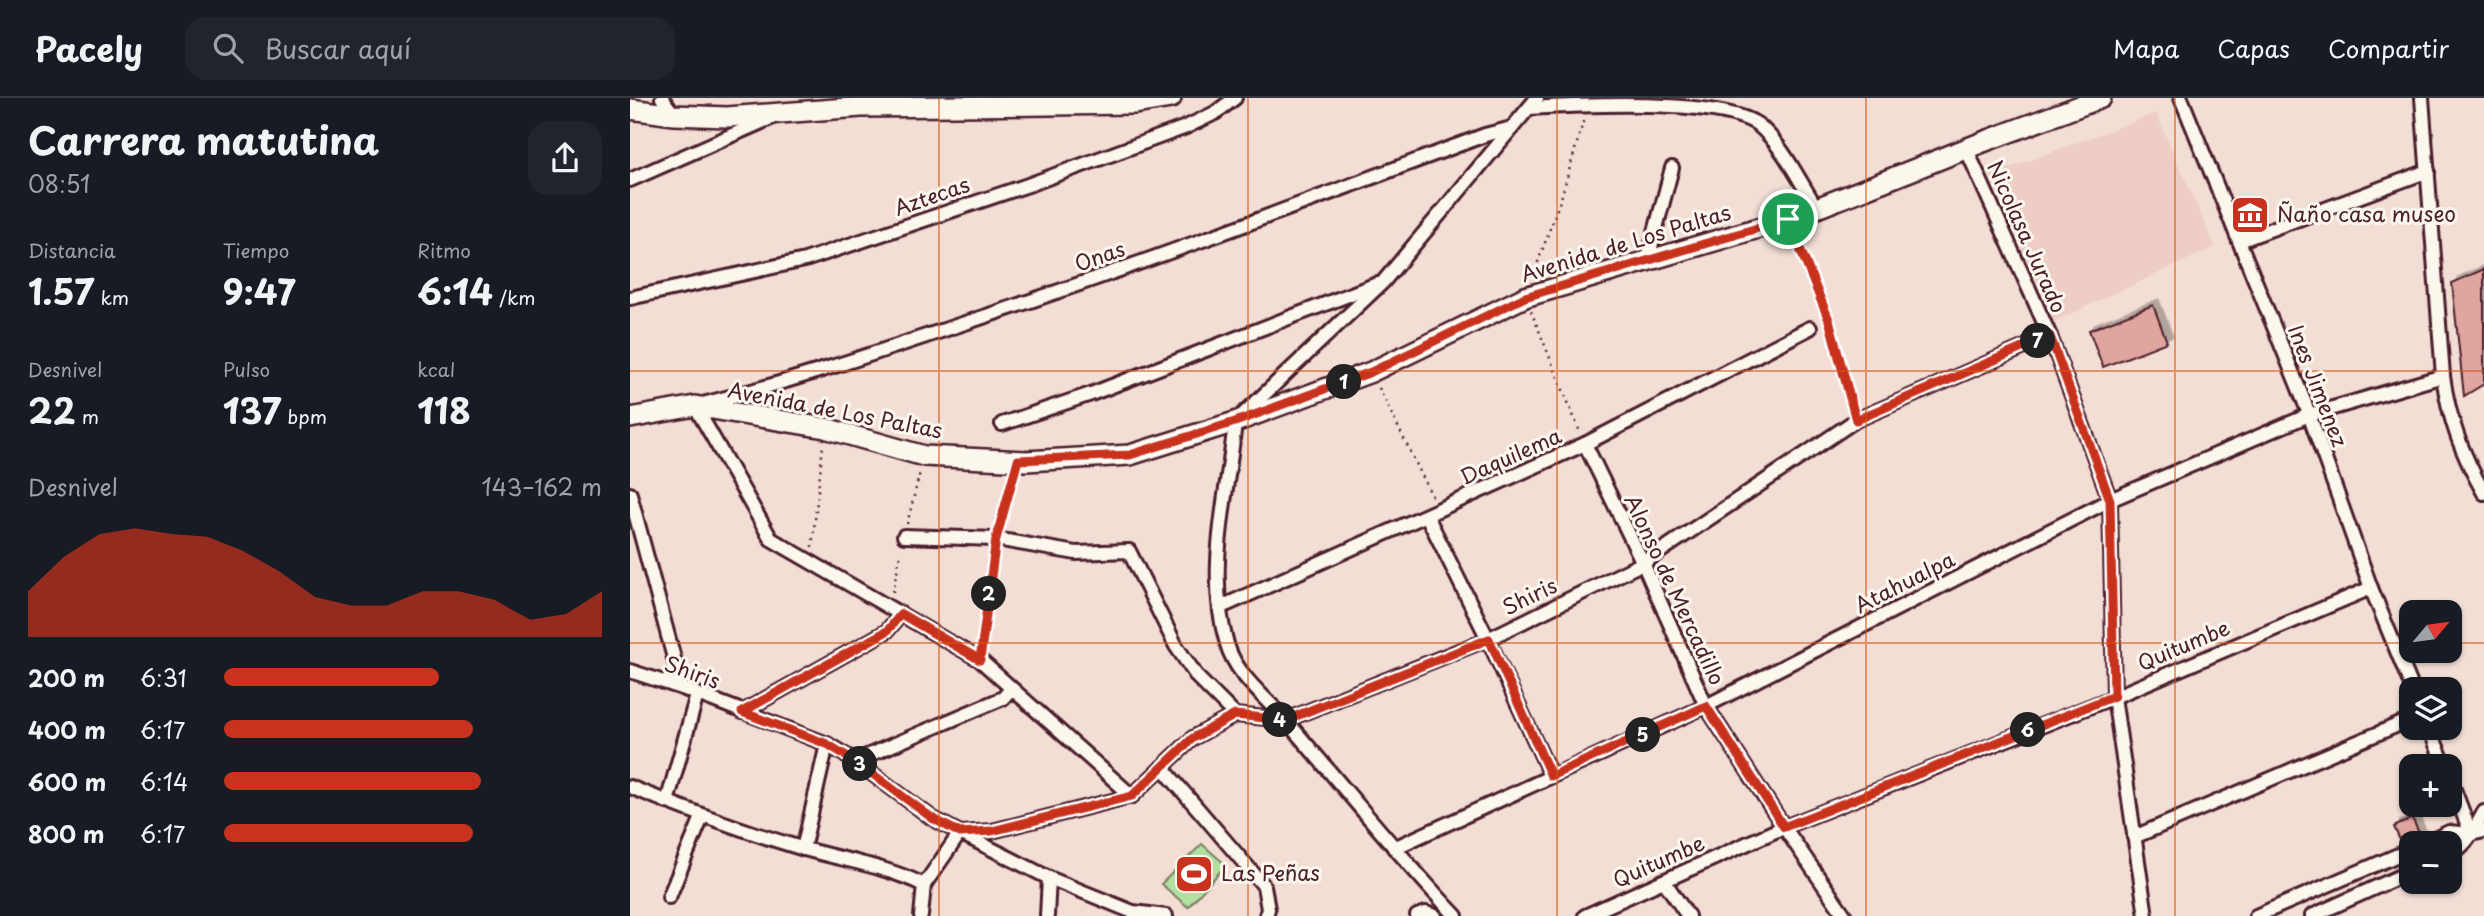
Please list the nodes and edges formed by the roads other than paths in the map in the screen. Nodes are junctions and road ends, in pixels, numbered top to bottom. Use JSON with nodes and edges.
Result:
{"nodes":[{"id":1,"x":662,"y":98,"type":"edge"},
{"id":2,"x":1171,"y":98,"type":"edge"},
{"id":3,"x":1235,"y":98,"type":"edge"},
{"id":4,"x":2101,"y":98,"type":"edge"},
{"id":5,"x":2181,"y":98,"type":"edge"},
{"id":6,"x":2422,"y":98,"type":"edge"},
{"id":7,"x":859,"y":102,"type":"edge"},
{"id":8,"x":1533,"y":103,"type":"edge"},
{"id":9,"x":630,"y":109,"type":"edge"},
{"id":10,"x":781,"y":113,"type":"junction"},
{"id":11,"x":674,"y":115,"type":"junction"},
{"id":12,"x":1512,"y":128,"type":"junction"},
{"id":13,"x":1966,"y":148,"type":"junction"},
{"id":14,"x":1672,"y":168,"type":"dead end"},
{"id":15,"x":2428,"y":171,"type":"junction"},
{"id":16,"x":630,"y":180,"type":"edge"},
{"id":17,"x":1816,"y":207,"type":"junction"},
{"id":18,"x":2239,"y":241,"type":"junction"},
{"id":19,"x":1647,"y":262,"type":"junction"},
{"id":20,"x":1383,"y":282,"type":"junction"},
{"id":21,"x":630,"y":298,"type":"edge"},
{"id":22,"x":1810,"y":328,"type":"dead end"},
{"id":23,"x":2050,"y":336,"type":"junction"},
{"id":24,"x":2443,"y":376,"type":"junction"},
{"id":25,"x":695,"y":406,"type":"junction"},
{"id":26,"x":2309,"y":415,"type":"junction"},
{"id":27,"x":630,"y":418,"type":"edge"},
{"id":28,"x":1235,"y":422,"type":"junction"},
{"id":29,"x":1002,"y":424,"type":"dead end"},
{"id":30,"x":1585,"y":444,"type":"junction"},
{"id":31,"x":2484,"y":493,"type":"edge"},
{"id":32,"x":630,"y":494,"type":"edge"},
{"id":33,"x":2110,"y":500,"type":"junction"},
{"id":34,"x":1427,"y":516,"type":"junction"},
{"id":35,"x":904,"y":536,"type":"dead end"},
{"id":36,"x":1643,"y":563,"type":"junction"},
{"id":37,"x":2371,"y":587,"type":"junction"},
{"id":38,"x":1221,"y":607,"type":"junction"},
{"id":39,"x":901,"y":614,"type":"junction"},
{"id":40,"x":1489,"y":639,"type":"junction"},
{"id":41,"x":630,"y":671,"type":"edge"},
{"id":42,"x":2408,"y":677,"type":"edge"},
{"id":43,"x":681,"y":688,"type":"junction"},
{"id":44,"x":1012,"y":689,"type":"junction"},
{"id":45,"x":697,"y":695,"type":"junction"},
{"id":46,"x":2114,"y":696,"type":"junction"},
{"id":47,"x":1706,"y":706,"type":"junction"},
{"id":48,"x":742,"y":712,"type":"junction"},
{"id":49,"x":1235,"y":715,"type":"junction"},
{"id":50,"x":1286,"y":720,"type":"junction"},
{"id":51,"x":2399,"y":725,"type":"edge"},
{"id":52,"x":827,"y":744,"type":"junction"},
{"id":53,"x":855,"y":761,"type":"junction"},
{"id":54,"x":1162,"y":767,"type":"junction"},
{"id":55,"x":1551,"y":776,"type":"junction"},
{"id":56,"x":630,"y":787,"type":"edge"},
{"id":57,"x":1132,"y":796,"type":"junction"},
{"id":58,"x":667,"y":802,"type":"junction"},
{"id":59,"x":2462,"y":802,"type":"edge"},
{"id":60,"x":2484,"y":812,"type":"edge"},
{"id":61,"x":702,"y":817,"type":"junction"},
{"id":62,"x":1784,"y":827,"type":"junction"},
{"id":63,"x":2478,"y":832,"type":"edge"},
{"id":64,"x":960,"y":833,"type":"junction"},
{"id":65,"x":2134,"y":837,"type":"junction"},
{"id":66,"x":2462,"y":846,"type":"edge"},
{"id":67,"x":1394,"y":848,"type":"junction"},
{"id":68,"x":803,"y":849,"type":"junction"},
{"id":69,"x":2399,"y":855,"type":"edge"},
{"id":70,"x":2399,"y":877,"type":"edge"},
{"id":71,"x":1049,"y":878,"type":"junction"},
{"id":72,"x":1664,"y":881,"type":"junction"},
{"id":73,"x":924,"y":885,"type":"junction"},
{"id":74,"x":669,"y":897,"type":"dead end"},
{"id":75,"x":921,"y":916,"type":"edge"},
{"id":76,"x":1047,"y":916,"type":"edge"},
{"id":77,"x":1159,"y":916,"type":"edge"},
{"id":78,"x":1266,"y":916,"type":"edge"},
{"id":79,"x":1417,"y":916,"type":"edge"},
{"id":80,"x":1435,"y":916,"type":"edge"},
{"id":81,"x":1456,"y":916,"type":"edge"},
{"id":82,"x":1585,"y":916,"type":"edge"},
{"id":83,"x":1688,"y":916,"type":"edge"},
{"id":84,"x":1846,"y":916,"type":"edge"},
{"id":85,"x":2146,"y":916,"type":"edge"},
{"id":86,"x":2256,"y":916,"type":"edge"},
{"id":87,"x":2312,"y":916,"type":"edge"}],
"edges":[{"from":1,"to":11,"type":"street"},
{"from":2,"to":7,"type":"main road"},
{"from":3,"to":21,"type":"street","name":"Aztecas"},
{"from":4,"to":13,"type":"main road","name":"Avenida de Los Paltas"},
{"from":5,"to":18,"type":"street","name":"Ines Jimenez"},
{"from":6,"to":15,"type":"street"},
{"from":7,"to":10,"type":"main road"},
{"from":8,"to":12,"type":"street"},
{"from":8,"to":17,"type":"street"},
{"from":9,"to":11,"type":"main road"},
{"from":10,"to":11,"type":"main road"},
{"from":10,"to":16,"type":"street"},
{"from":12,"to":20,"type":"street"},
{"from":12,"to":25,"type":"street","name":"Onas"},
{"from":13,"to":17,"type":"main road","name":"Avenida de Los Paltas"},
{"from":13,"to":23,"type":"street","name":"Nicolasa Jurado"},
{"from":14,"to":19,"type":"street"},
{"from":15,"to":18,"type":"street"},
{"from":15,"to":24,"type":"street"},
{"from":17,"to":19,"type":"main road","name":"Avenida de Los Paltas"},
{"from":18,"to":26,"type":"street","name":"Ines Jimenez"},
{"from":19,"to":28,"type":"main road","name":"Avenida de Los Paltas"},
{"from":20,"to":28,"type":"street"},
{"from":20,"to":29,"type":"street"},
{"from":22,"to":30,"type":"street","name":"Daquilema"},
{"from":23,"to":33,"type":"street","name":"Nicolasa Jurado"},
{"from":23,"to":36,"type":"street","name":"Shiris"},
{"from":24,"to":26,"type":"street","name":"Atahualpa"},
{"from":24,"to":31,"type":"street"},
{"from":25,"to":27,"type":"main road","name":"Avenida de Los Paltas"},
{"from":25,"to":28,"type":"main road","name":"Avenida de Los Paltas"},
{"from":25,"to":39,"type":"street"},
{"from":26,"to":33,"type":"street","name":"Atahualpa"},
{"from":26,"to":37,"type":"street","name":"Ines Jimenez"},
{"from":28,"to":38,"type":"street"},
{"from":30,"to":34,"type":"street","name":"Daquilema"},
{"from":30,"to":36,"type":"street","name":"Alonso de Mercadillo"},
{"from":32,"to":43,"type":"street"},
{"from":33,"to":46,"type":"street","name":"Nicolasa Jurado"},
{"from":33,"to":47,"type":"street","name":"Atahualpa"},
{"from":34,"to":38,"type":"street","name":"Daquilema"},
{"from":34,"to":40,"type":"street"},
{"from":35,"to":49,"type":"street"},
{"from":36,"to":40,"type":"street","name":"Shiris"},
{"from":36,"to":47,"type":"street","name":"Alonso de Mercadillo"},
{"from":37,"to":42,"type":"street","name":"Ines Jimenez"},
{"from":37,"to":46,"type":"street","name":"Quitumbe"},
{"from":38,"to":50,"type":"street"},
{"from":39,"to":44,"type":"street"},
{"from":39,"to":48,"type":"street"},
{"from":40,"to":50,"type":"street","name":"Shiris"},
{"from":40,"to":55,"type":"street"},
{"from":41,"to":43,"type":"street","name":"Shiris"},
{"from":43,"to":45,"type":"street","name":"Shiris"},
{"from":44,"to":53,"type":"street"},
{"from":44,"to":57,"type":"street"},
{"from":45,"to":48,"type":"street","name":"Shiris"},
{"from":45,"to":58,"type":"street"},
{"from":46,"to":62,"type":"street","name":"Quitumbe"},
{"from":46,"to":65,"type":"street","name":"Nicolasa Jurado"},
{"from":47,"to":55,"type":"street","name":"Atahualpa"},
{"from":47,"to":62,"type":"street","name":"Alonso de Mercadillo"},
{"from":48,"to":52,"type":"street","name":"Shiris"},
{"from":49,"to":50,"type":"street","name":"Shiris"},
{"from":49,"to":54,"type":"street"},
{"from":50,"to":67,"type":"street"},
{"from":51,"to":65,"type":"street"},
{"from":52,"to":53,"type":"street","name":"Shiris"},
{"from":52,"to":68,"type":"street"},
{"from":53,"to":64,"type":"street","name":"Shiris"},
{"from":54,"to":57,"type":"street"},
{"from":54,"to":78,"type":"street"},
{"from":55,"to":67,"type":"street","name":"Atahualpa"},
{"from":56,"to":58,"type":"street"},
{"from":57,"to":64,"type":"street"},
{"from":58,"to":61,"type":"street"},
{"from":59,"to":63,"type":"street"},
{"from":60,"to":63,"type":"street"},
{"from":61,"to":68,"type":"street"},
{"from":61,"to":74,"type":"street"},
{"from":62,"to":72,"type":"street","name":"Quitumbe"},
{"from":62,"to":84,"type":"street","name":"Alonso de Mercadillo"},
{"from":63,"to":66,"type":"street"},
{"from":64,"to":71,"type":"street","name":"Shiris"},
{"from":64,"to":73,"type":"street"},
{"from":65,"to":85,"type":"street","name":"Nicolasa Jurado"},
{"from":67,"to":81,"type":"street"},
{"from":68,"to":73,"type":"street"},
{"from":69,"to":86,"type":"street"},
{"from":70,"to":87,"type":"street"},
{"from":71,"to":76,"type":"street"},
{"from":71,"to":77,"type":"street","name":"Shiris"},
{"from":72,"to":82,"type":"street","name":"Quitumbe"},
{"from":72,"to":83,"type":"street"},
{"from":73,"to":75,"type":"street"},
{"from":79,"to":80,"type":"street"}]}
